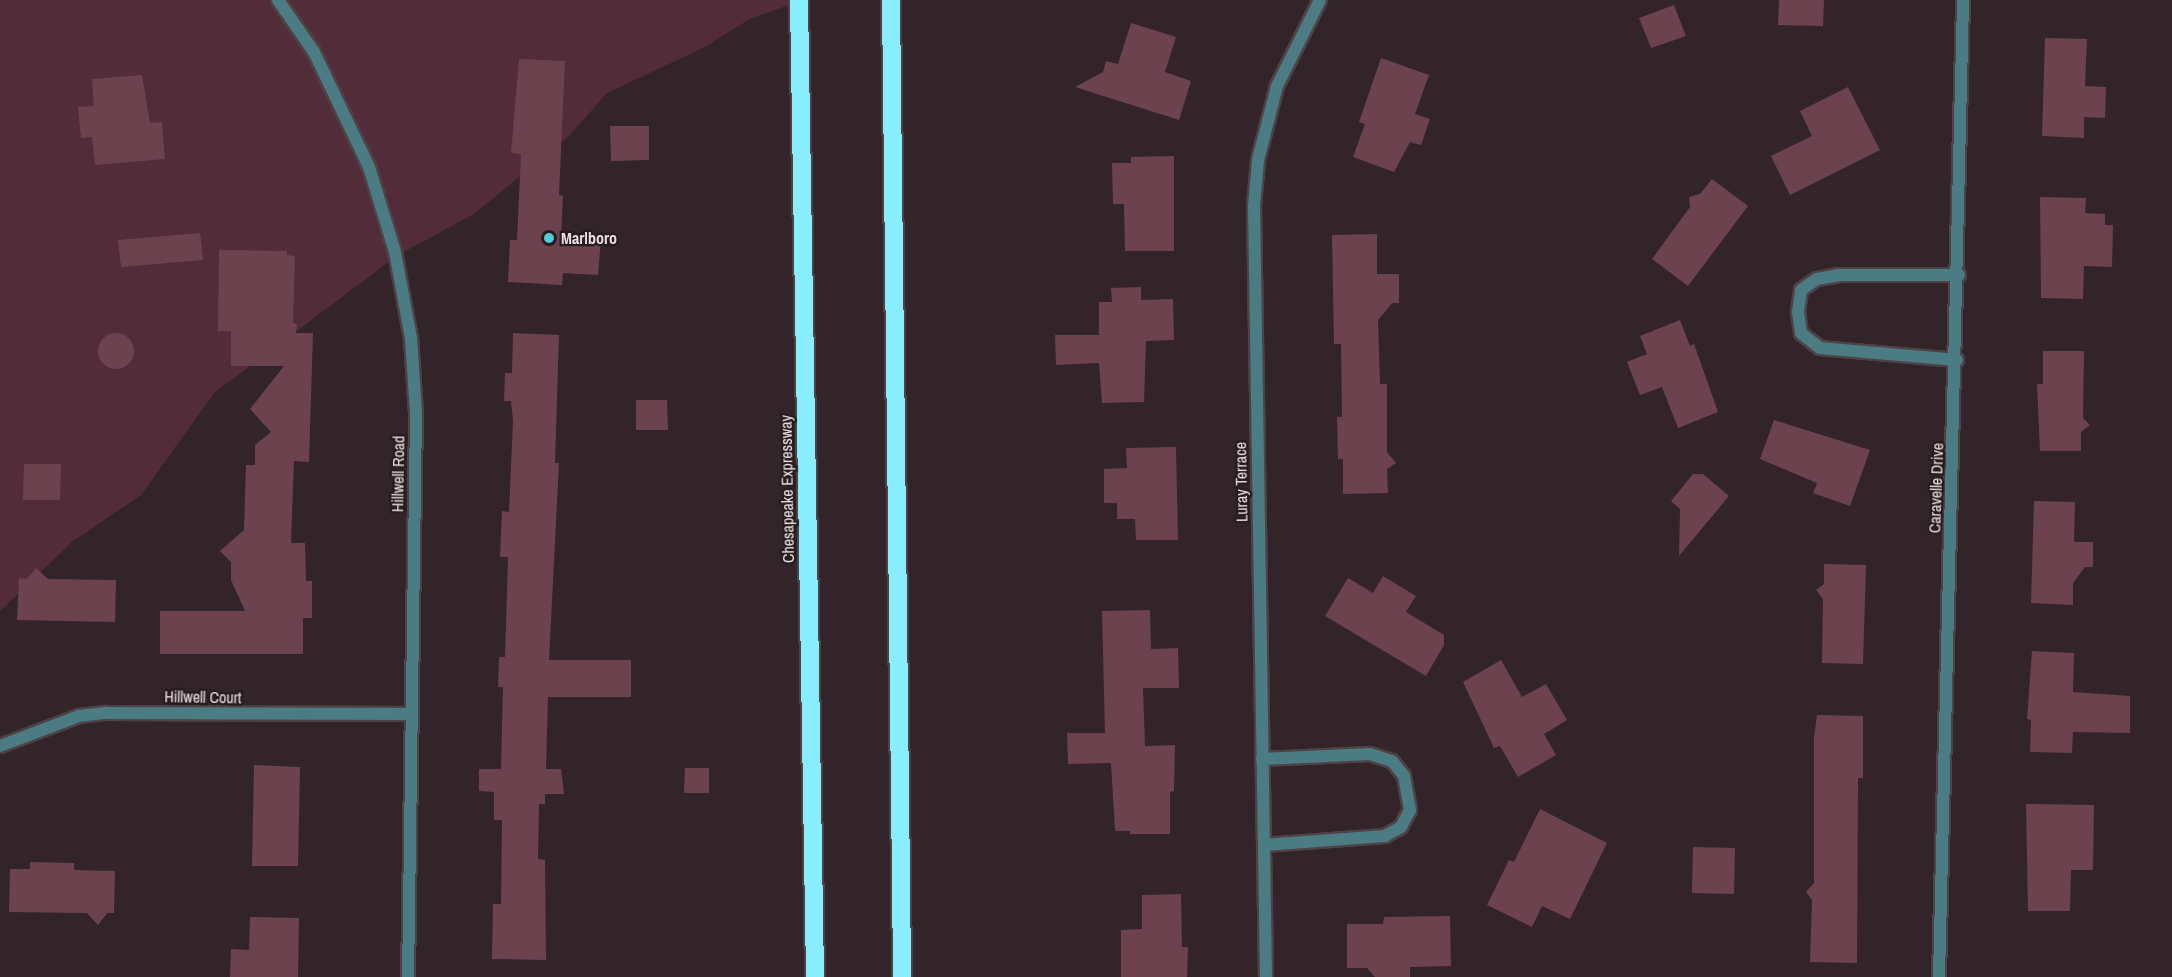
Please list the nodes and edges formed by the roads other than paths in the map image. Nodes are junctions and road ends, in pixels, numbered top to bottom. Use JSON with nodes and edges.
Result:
{"nodes":[{"id":1,"x":278,"y":0,"type":"edge"},
{"id":2,"x":799,"y":0,"type":"edge"},
{"id":3,"x":891,"y":0,"type":"edge"},
{"id":4,"x":1320,"y":0,"type":"edge"},
{"id":5,"x":1963,"y":0,"type":"edge"},
{"id":6,"x":1959,"y":275,"type":"junction"},
{"id":7,"x":1957,"y":360,"type":"junction"},
{"id":8,"x":410,"y":714,"type":"junction"},
{"id":9,"x":0,"y":746,"type":"edge"},
{"id":10,"x":1262,"y":759,"type":"junction"},
{"id":11,"x":1264,"y":845,"type":"junction"},
{"id":12,"x":408,"y":977,"type":"edge"},
{"id":13,"x":815,"y":977,"type":"edge"},
{"id":14,"x":902,"y":977,"type":"edge"},
{"id":15,"x":1266,"y":977,"type":"edge"},
{"id":16,"x":1939,"y":977,"type":"edge"}],
"edges":[{"from":1,"to":8,"type":"street","name":"Hillwell Road"},
{"from":2,"to":13,"type":"highway","name":"Chesapeake Expressway"},
{"from":3,"to":14,"type":"highway"},
{"from":4,"to":10,"type":"street","name":"Luray Terrace"},
{"from":5,"to":6,"type":"street","name":"Caravelle Drive"},
{"from":6,"to":7,"type":"street","name":"Caravelle Drive"},
{"from":6,"to":7,"type":"street"},
{"from":7,"to":16,"type":"street","name":"Caravelle Drive"},
{"from":8,"to":9,"type":"street","name":"Hillwell Court"},
{"from":8,"to":12,"type":"street","name":"Hillwell Road"},
{"from":10,"to":11,"type":"street","name":"Luray Terrace"},
{"from":10,"to":11,"type":"street"},
{"from":11,"to":15,"type":"street","name":"Luray Terrace"}]}
